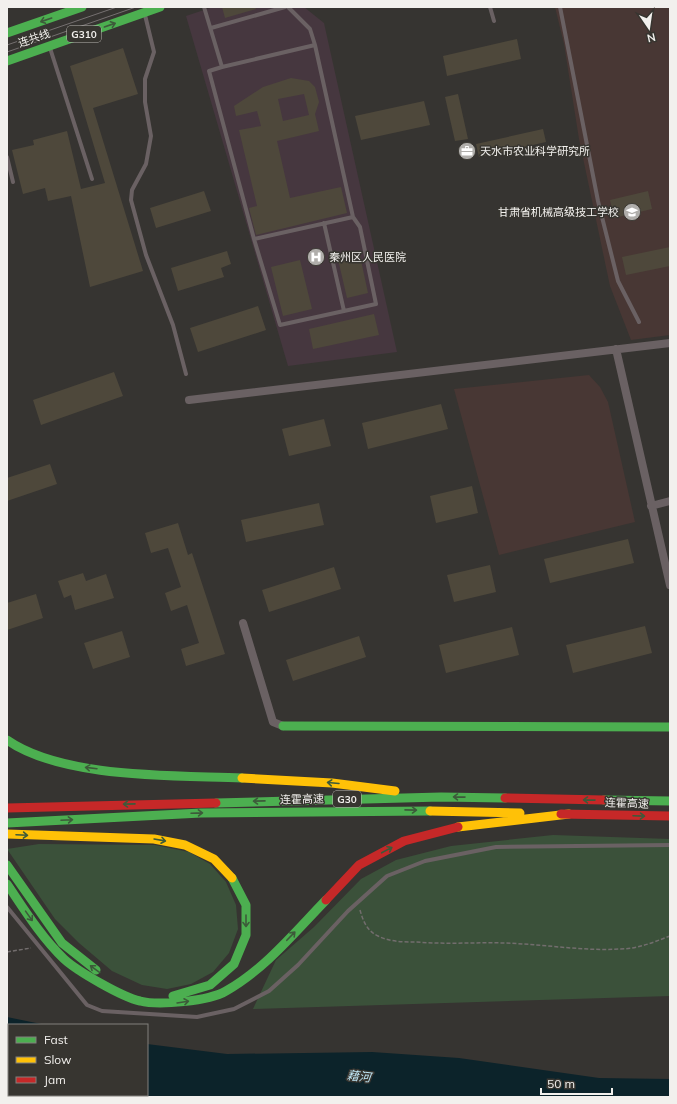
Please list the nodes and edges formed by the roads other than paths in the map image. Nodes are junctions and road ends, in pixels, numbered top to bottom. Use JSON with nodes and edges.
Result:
{"nodes":[{"id":1,"x":82,"y":7,"type":"edge"},
{"id":2,"x":160,"y":7,"type":"edge"},
{"id":3,"x":204,"y":7,"type":"edge"},
{"id":4,"x":286,"y":7,"type":"edge"},
{"id":5,"x":490,"y":7,"type":"edge"},
{"id":6,"x":560,"y":7,"type":"edge"},
{"id":7,"x":144,"y":13,"type":"junction"},
{"id":8,"x":494,"y":21,"type":"dead end"},
{"id":9,"x":210,"y":28,"type":"junction"},
{"id":10,"x":7,"y":33,"type":"edge"},
{"id":11,"x":315,"y":45,"type":"junction"},
{"id":12,"x":49,"y":46,"type":"junction"},
{"id":13,"x":7,"y":61,"type":"edge"},
{"id":14,"x":222,"y":67,"type":"junction"},
{"id":15,"x":7,"y":157,"type":"edge"},
{"id":16,"x":92,"y":179,"type":"dead end"},
{"id":17,"x":13,"y":182,"type":"dead end"},
{"id":18,"x":353,"y":217,"type":"junction"},
{"id":19,"x":324,"y":223,"type":"junction"},
{"id":20,"x":254,"y":239,"type":"junction"},
{"id":21,"x":344,"y":312,"type":"junction"},
{"id":22,"x":639,"y":322,"type":"dead end"},
{"id":23,"x":670,"y":343,"type":"edge"},
{"id":24,"x":616,"y":349,"type":"junction"},
{"id":25,"x":186,"y":374,"type":"dead end"},
{"id":26,"x":189,"y":400,"type":"dead end"},
{"id":27,"x":670,"y":501,"type":"edge"},
{"id":28,"x":651,"y":506,"type":"junction"},
{"id":29,"x":670,"y":584,"type":"edge"},
{"id":30,"x":243,"y":622,"type":"dead end"},
{"id":31,"x":283,"y":726,"type":"joint"},
{"id":32,"x":670,"y":727,"type":"edge"},
{"id":33,"x":7,"y":740,"type":"edge"},
{"id":34,"x":441,"y":797,"type":"junction"},
{"id":35,"x":670,"y":801,"type":"edge"},
{"id":36,"x":7,"y":808,"type":"edge"},
{"id":37,"x":569,"y":814,"type":"junction"},
{"id":38,"x":670,"y":816,"type":"edge"},
{"id":39,"x":7,"y":823,"type":"edge"},
{"id":40,"x":7,"y":834,"type":"edge"},
{"id":41,"x":670,"y":845,"type":"edge"},
{"id":42,"x":7,"y":865,"type":"edge"},
{"id":43,"x":7,"y":884,"type":"edge"},
{"id":44,"x":7,"y":907,"type":"edge"}],
"edges":[{"from":1,"to":10,"type":"main road","number":"G310","one_way":true},
{"from":2,"to":7,"type":"main road","name":"连共线","number":"G310"},
{"from":3,"to":9,"type":"lane"},
{"from":4,"to":9,"type":"lane"},
{"from":4,"to":11,"type":"lane"},
{"from":5,"to":8,"type":"lane"},
{"from":6,"to":22,"type":"lane"},
{"from":12,"to":7,"type":"main road","name":"连共线","number":"G310","one_way":true},
{"from":7,"to":25,"type":"lane"},
{"from":9,"to":14,"type":"lane"},
{"from":11,"to":14,"type":"lane"},
{"from":11,"to":18,"type":"lane"},
{"from":12,"to":13,"type":"main road","name":"连共线","number":"G310"},
{"from":12,"to":16,"type":"lane"},
{"from":14,"to":20,"type":"lane"},
{"from":15,"to":17,"type":"lane"},
{"from":18,"to":19,"type":"lane"},
{"from":18,"to":21,"type":"lane"},
{"from":19,"to":20,"type":"lane"},
{"from":19,"to":21,"type":"lane"},
{"from":20,"to":21,"type":"lane"},
{"from":23,"to":24,"type":"street"},
{"from":24,"to":26,"type":"street"},
{"from":24,"to":28,"type":"street"},
{"from":27,"to":28,"type":"street"},
{"from":28,"to":29,"type":"street"},
{"from":30,"to":31,"type":"street"},
{"from":31,"to":32,"type":"main road"},
{"from":34,"to":33,"type":"main road","one_way":true},
{"from":35,"to":34,"type":"main road","name":"连霍高速","number":"G30","one_way":true},
{"from":34,"to":36,"type":"main road","name":"连霍高速","number":"G30","one_way":true},
{"from":37,"to":38,"type":"main road","name":"连霍高速","number":"G30","one_way":true},
{"from":39,"to":37,"type":"main road","name":"连霍高速","number":"G30","one_way":true},
{"from":43,"to":37,"type":"main road","one_way":true},
{"from":40,"to":42,"type":"main road","one_way":true},
{"from":41,"to":44,"type":"lane"}]}
